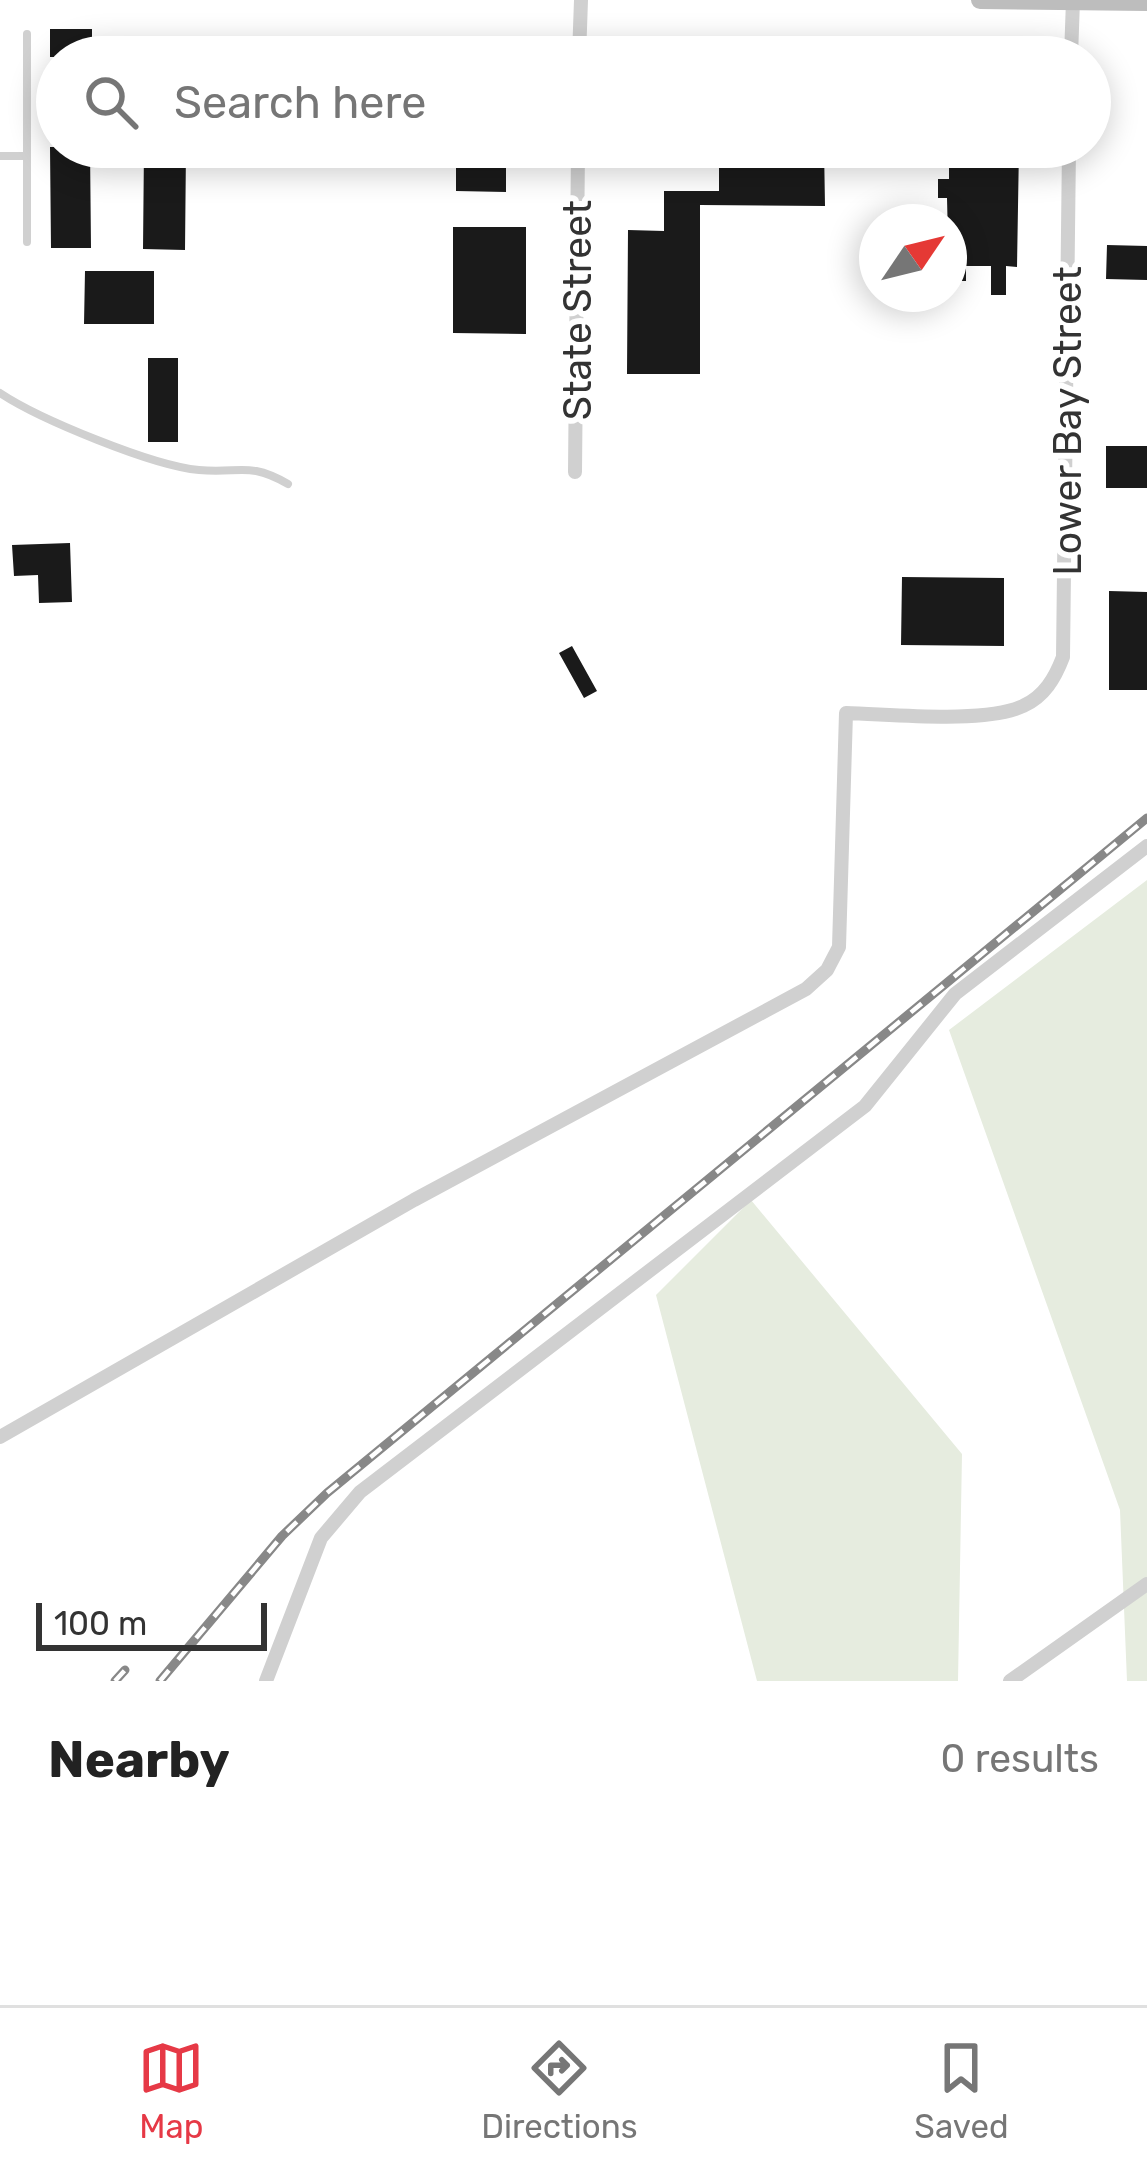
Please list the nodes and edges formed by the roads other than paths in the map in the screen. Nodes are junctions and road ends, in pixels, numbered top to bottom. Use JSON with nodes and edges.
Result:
{"nodes":[{"id":1,"x":581,"y":0,"type":"edge"},
{"id":2,"x":980,"y":0,"type":"edge"},
{"id":3,"x":1073,"y":1,"type":"edge"},
{"id":4,"x":1147,"y":2,"type":"edge"},
{"id":5,"x":27,"y":34,"type":"dead end"},
{"id":6,"x":580,"y":36,"type":"edge"},
{"id":7,"x":1072,"y":36,"type":"edge"},
{"id":8,"x":0,"y":156,"type":"edge"},
{"id":9,"x":27,"y":156,"type":"junction"},
{"id":10,"x":578,"y":168,"type":"edge"},
{"id":11,"x":1070,"y":168,"type":"edge"},
{"id":12,"x":28,"y":242,"type":"dead end"},
{"id":13,"x":0,"y":393,"type":"edge"},
{"id":14,"x":575,"y":472,"type":"dead end"},
{"id":15,"x":288,"y":484,"type":"dead end"},
{"id":16,"x":1147,"y":846,"type":"edge"},
{"id":17,"x":0,"y":1437,"type":"edge"},
{"id":18,"x":1147,"y":1584,"type":"edge"},
{"id":19,"x":266,"y":1681,"type":"edge"},
{"id":20,"x":1010,"y":1681,"type":"edge"}],
"edges":[{"from":1,"to":6,"type":"street"},
{"from":2,"to":3,"type":"street"},
{"from":3,"to":4,"type":"street"},
{"from":3,"to":7,"type":"street"},
{"from":5,"to":9,"type":"lane"},
{"from":8,"to":9,"type":"lane"},
{"from":9,"to":12,"type":"lane"},
{"from":10,"to":14,"type":"street","name":"State Street"},
{"from":11,"to":17,"type":"street","name":"Lower Bay Street"},
{"from":13,"to":15,"type":"lane"},
{"from":16,"to":19,"type":"street"},
{"from":18,"to":20,"type":"street"}]}
